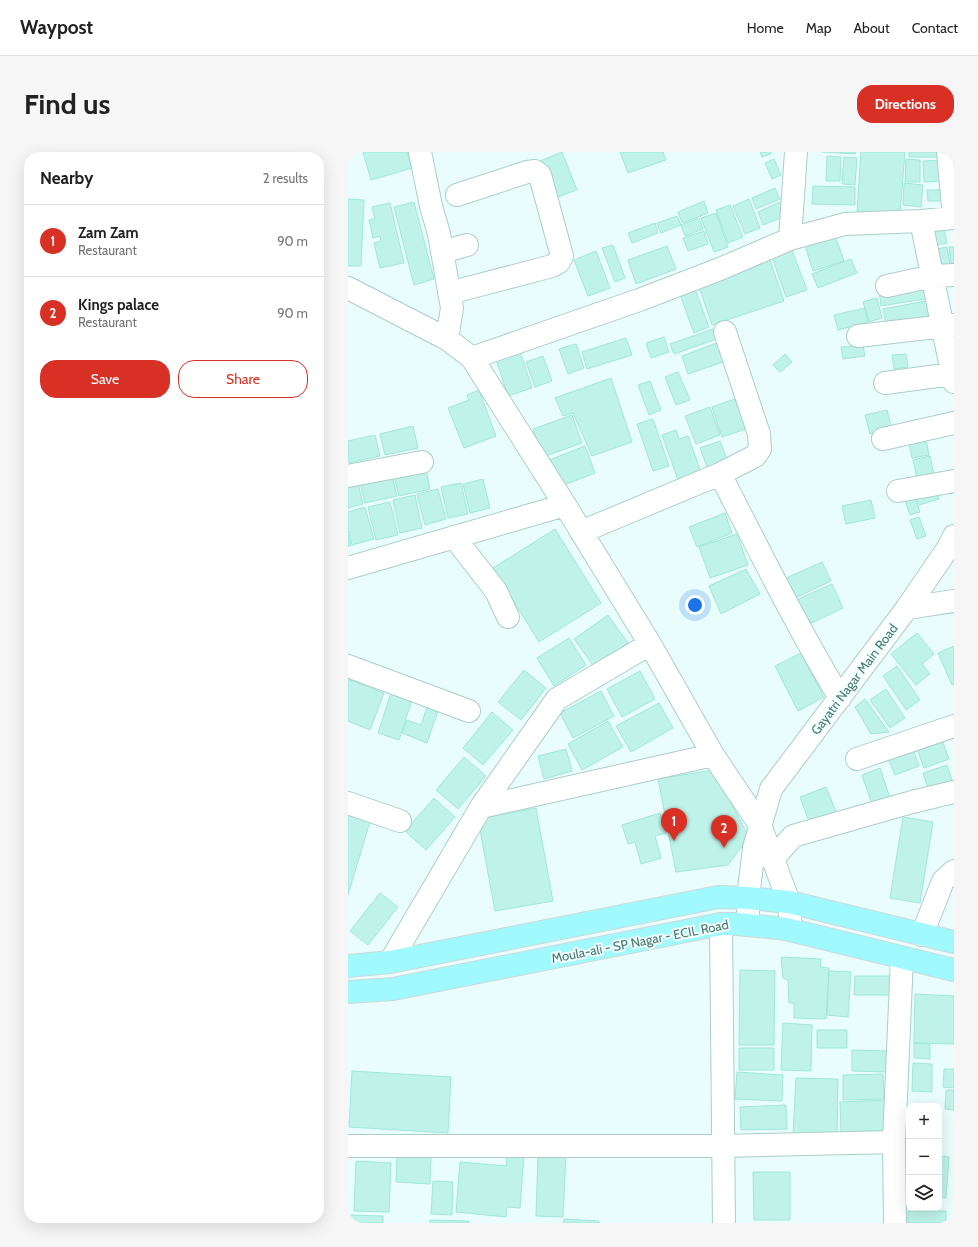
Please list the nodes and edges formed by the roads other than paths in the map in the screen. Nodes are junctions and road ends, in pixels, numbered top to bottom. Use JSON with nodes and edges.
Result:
{"nodes":[{"id":1,"x":420,"y":152,"type":"edge"},
{"id":2,"x":796,"y":152,"type":"edge"},
{"id":3,"x":948,"y":152,"type":"edge"},
{"id":4,"x":457,"y":195,"type":"dead end"},
{"id":5,"x":921,"y":221,"type":"junction"},
{"id":6,"x":790,"y":239,"type":"junction"},
{"id":7,"x":467,"y":245,"type":"dead end"},
{"id":8,"x":442,"y":252,"type":"junction"},
{"id":9,"x":954,"y":275,"type":"edge"},
{"id":10,"x":933,"y":276,"type":"junction"},
{"id":11,"x":887,"y":286,"type":"dead end"},
{"id":12,"x":348,"y":288,"type":"edge"},
{"id":13,"x":449,"y":293,"type":"junction"},
{"id":14,"x":948,"y":325,"type":"edge"},
{"id":15,"x":725,"y":332,"type":"dead end"},
{"id":16,"x":858,"y":336,"type":"dead end"},
{"id":17,"x":447,"y":339,"type":"junction"},
{"id":18,"x":472,"y":358,"type":"junction"},
{"id":19,"x":953,"y":378,"type":"edge"},
{"id":20,"x":885,"y":383,"type":"dead end"},
{"id":21,"x":954,"y":423,"type":"edge"},
{"id":22,"x":883,"y":439,"type":"dead end"},
{"id":23,"x":422,"y":462,"type":"dead end"},
{"id":24,"x":720,"y":474,"type":"junction"},
{"id":25,"x":348,"y":476,"type":"edge"},
{"id":26,"x":954,"y":482,"type":"edge"},
{"id":27,"x":898,"y":491,"type":"dead end"},
{"id":28,"x":565,"y":505,"type":"junction"},
{"id":29,"x":581,"y":532,"type":"junction"},
{"id":30,"x":954,"y":536,"type":"edge"},
{"id":31,"x":454,"y":537,"type":"junction"},
{"id":32,"x":348,"y":568,"type":"edge"},
{"id":33,"x":954,"y":601,"type":"edge"},
{"id":34,"x":907,"y":608,"type":"junction"},
{"id":35,"x":508,"y":618,"type":"dead end"},
{"id":36,"x":650,"y":644,"type":"junction"},
{"id":37,"x":348,"y":666,"type":"edge"},
{"id":38,"x":840,"y":698,"type":"junction"},
{"id":39,"x":469,"y":711,"type":"dead end"},
{"id":40,"x":954,"y":726,"type":"edge"},
{"id":41,"x":713,"y":755,"type":"junction"},
{"id":42,"x":857,"y":759,"type":"dead end"},
{"id":43,"x":954,"y":792,"type":"edge"},
{"id":44,"x":348,"y":803,"type":"edge"},
{"id":45,"x":482,"y":807,"type":"junction"},
{"id":46,"x":400,"y":821,"type":"dead end"},
{"id":47,"x":760,"y":825,"type":"junction"},
{"id":48,"x":772,"y":860,"type":"junction"},
{"id":49,"x":954,"y":871,"type":"edge"},
{"id":50,"x":748,"y":898,"type":"junction"},
{"id":51,"x":789,"y":902,"type":"junction"},
{"id":52,"x":721,"y":924,"type":"junction"},
{"id":53,"x":748,"y":925,"type":"junction"},
{"id":54,"x":791,"y":930,"type":"junction"},
{"id":55,"x":922,"y":935,"type":"junction"},
{"id":56,"x":954,"y":942,"type":"edge"},
{"id":57,"x":902,"y":958,"type":"junction"},
{"id":58,"x":390,"y":962,"type":"junction"},
{"id":59,"x":348,"y":966,"type":"edge"},
{"id":60,"x":954,"y":970,"type":"edge"},
{"id":61,"x":348,"y":992,"type":"edge"},
{"id":62,"x":894,"y":1142,"type":"junction"},
{"id":63,"x":348,"y":1146,"type":"edge"},
{"id":64,"x":724,"y":1146,"type":"junction"},
{"id":65,"x":724,"y":1223,"type":"edge"},
{"id":66,"x":895,"y":1223,"type":"edge"}],
"edges":[{"from":1,"to":8,"type":"street"},
{"from":2,"to":6,"type":"street"},
{"from":3,"to":5,"type":"street"},
{"from":4,"to":13,"type":"street"},
{"from":5,"to":6,"type":"street"},
{"from":5,"to":10,"type":"street"},
{"from":6,"to":18,"type":"street"},
{"from":7,"to":8,"type":"street"},
{"from":8,"to":13,"type":"street"},
{"from":9,"to":10,"type":"street"},
{"from":10,"to":11,"type":"street"},
{"from":10,"to":14,"type":"street"},
{"from":12,"to":17,"type":"street"},
{"from":13,"to":17,"type":"street"},
{"from":14,"to":16,"type":"street"},
{"from":14,"to":19,"type":"street"},
{"from":15,"to":24,"type":"street"},
{"from":17,"to":18,"type":"street"},
{"from":18,"to":28,"type":"street"},
{"from":19,"to":20,"type":"street"},
{"from":21,"to":22,"type":"street"},
{"from":23,"to":25,"type":"street"},
{"from":24,"to":29,"type":"street"},
{"from":24,"to":38,"type":"street"},
{"from":26,"to":27,"type":"street"},
{"from":28,"to":29,"type":"street"},
{"from":28,"to":31,"type":"street"},
{"from":29,"to":36,"type":"street"},
{"from":30,"to":34,"type":"street","name":"Gayatri Nagar Main Road"},
{"from":31,"to":32,"type":"street"},
{"from":31,"to":35,"type":"street"},
{"from":33,"to":34,"type":"street"},
{"from":34,"to":38,"type":"street","name":"Gayatri Nagar Main Road"},
{"from":36,"to":41,"type":"street"},
{"from":36,"to":45,"type":"street"},
{"from":37,"to":39,"type":"street"},
{"from":38,"to":47,"type":"street","name":"Gayatri Nagar Main Road"},
{"from":40,"to":42,"type":"street"},
{"from":41,"to":45,"type":"street"},
{"from":41,"to":47,"type":"street"},
{"from":43,"to":48,"type":"street"},
{"from":44,"to":46,"type":"street"},
{"from":45,"to":58,"type":"street"},
{"from":47,"to":48,"type":"street"},
{"from":47,"to":50,"type":"street","name":"Gayatri Nagar Main Road"},
{"from":48,"to":51,"type":"street"},
{"from":49,"to":55,"type":"street"},
{"from":50,"to":51,"type":"main road","name":"Moula-ali - SP Nagar - ECIL Road"},
{"from":50,"to":53,"type":"street","name":"Gayatri Nagar Main Road"},
{"from":50,"to":58,"type":"main road","name":"Moula-ali - SP Nagar - ECIL Road"},
{"from":51,"to":54,"type":"street"},
{"from":51,"to":55,"type":"main road","name":"Moula-ali - SP Nagar - ECIL Road"},
{"from":52,"to":53,"type":"main road","name":"Moula-ali - SP Nagar - ECIL Road"},
{"from":52,"to":61,"type":"main road","name":"Moula-ali - SP Nagar - ECIL Road"},
{"from":52,"to":64,"type":"street"},
{"from":53,"to":54,"type":"main road","name":"Moula-ali - SP Nagar - ECIL Road"},
{"from":54,"to":57,"type":"main road","name":"Moula-ali - SP Nagar - ECIL Road"},
{"from":55,"to":56,"type":"main road","name":"Moula-ali - SP Nagar - ECIL Road"},
{"from":57,"to":60,"type":"main road","name":"Moula-ali - SP Nagar - ECIL Road"},
{"from":57,"to":62,"type":"street"},
{"from":58,"to":59,"type":"main road","name":"Moula-ali - SP Nagar - ECIL Road"},
{"from":62,"to":64,"type":"street"},
{"from":62,"to":66,"type":"street"},
{"from":63,"to":64,"type":"street"},
{"from":64,"to":65,"type":"street"}]}
